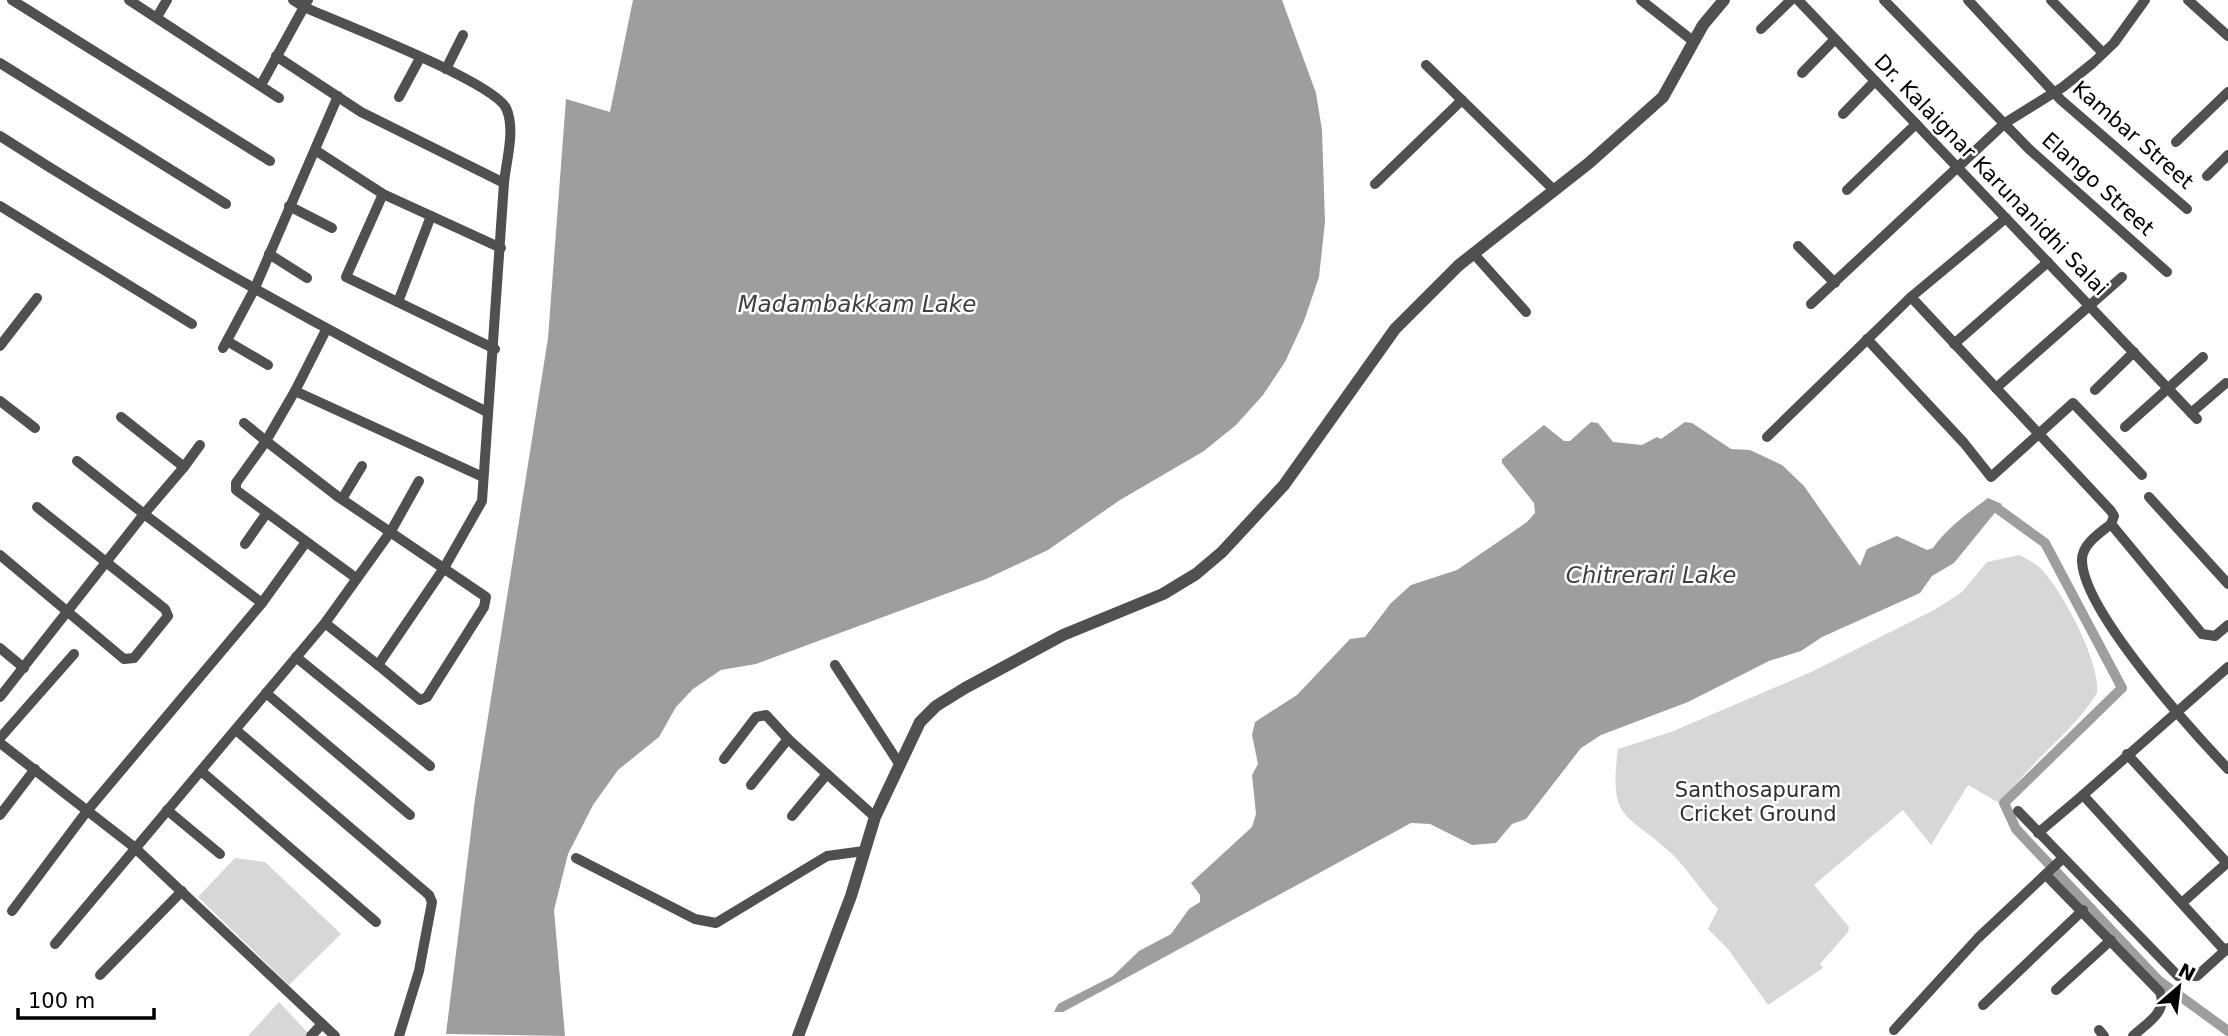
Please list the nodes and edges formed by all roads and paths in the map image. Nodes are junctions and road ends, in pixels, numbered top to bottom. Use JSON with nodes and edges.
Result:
{"nodes":[{"id":1,"x":12,"y":0,"type":"edge"},
{"id":2,"x":129,"y":0,"type":"edge"},
{"id":3,"x":167,"y":0,"type":"edge"},
{"id":4,"x":293,"y":0,"type":"edge"},
{"id":5,"x":1642,"y":0,"type":"edge"},
{"id":6,"x":1724,"y":0,"type":"edge"},
{"id":7,"x":1791,"y":0,"type":"edge"},
{"id":8,"x":1798,"y":0,"type":"edge"},
{"id":9,"x":1884,"y":0,"type":"edge"},
{"id":10,"x":1968,"y":0,"type":"edge"},
{"id":11,"x":2051,"y":0,"type":"edge"},
{"id":12,"x":2145,"y":0,"type":"edge"},
{"id":13,"x":2188,"y":0,"type":"edge"},
{"id":14,"x":306,"y":3,"type":"edge"},
{"id":15,"x":157,"y":17,"type":"junction"},
{"id":16,"x":1761,"y":29,"type":"dead end"},
{"id":17,"x":463,"y":35,"type":"dead end"},
{"id":18,"x":2228,"y":36,"type":"edge"},
{"id":19,"x":1835,"y":39,"type":"junction"},
{"id":20,"x":1693,"y":41,"type":"junction"},
{"id":21,"x":2103,"y":53,"type":"junction"},
{"id":22,"x":276,"y":56,"type":"junction"},
{"id":23,"x":420,"y":58,"type":"junction"},
{"id":24,"x":0,"y":63,"type":"edge"},
{"id":25,"x":1426,"y":65,"type":"dead end"},
{"id":26,"x":446,"y":69,"type":"junction"},
{"id":27,"x":1802,"y":73,"type":"dead end"},
{"id":28,"x":1875,"y":81,"type":"junction"},
{"id":29,"x":261,"y":85,"type":"junction"},
{"id":30,"x":2054,"y":90,"type":"junction"},
{"id":31,"x":2228,"y":92,"type":"edge"},
{"id":32,"x":338,"y":96,"type":"junction"},
{"id":33,"x":399,"y":97,"type":"dead end"},
{"id":34,"x":279,"y":98,"type":"dead end"},
{"id":35,"x":1462,"y":100,"type":"junction"},
{"id":36,"x":1843,"y":114,"type":"dead end"},
{"id":37,"x":2005,"y":123,"type":"junction"},
{"id":38,"x":1916,"y":124,"type":"junction"},
{"id":39,"x":0,"y":135,"type":"edge"},
{"id":40,"x":2176,"y":142,"type":"dead end"},
{"id":41,"x":315,"y":150,"type":"junction"},
{"id":42,"x":2228,"y":155,"type":"edge"},
{"id":43,"x":271,"y":161,"type":"dead end"},
{"id":44,"x":1958,"y":168,"type":"junction"},
{"id":45,"x":2207,"y":176,"type":"dead end"},
{"id":46,"x":504,"y":183,"type":"junction"},
{"id":47,"x":1374,"y":184,"type":"dead end"},
{"id":48,"x":1554,"y":190,"type":"junction"},
{"id":49,"x":1846,"y":190,"type":"dead end"},
{"id":50,"x":383,"y":194,"type":"junction"},
{"id":51,"x":226,"y":204,"type":"dead end"},
{"id":52,"x":289,"y":205,"type":"junction"},
{"id":53,"x":0,"y":206,"type":"edge"},
{"id":54,"x":2187,"y":209,"type":"dead end"},
{"id":55,"x":431,"y":216,"type":"junction"},
{"id":56,"x":2006,"y":218,"type":"junction"},
{"id":57,"x":332,"y":228,"type":"dead end"},
{"id":58,"x":1798,"y":246,"type":"dead end"},
{"id":59,"x":501,"y":248,"type":"junction"},
{"id":60,"x":1473,"y":253,"type":"junction"},
{"id":61,"x":269,"y":254,"type":"junction"},
{"id":62,"x":2048,"y":262,"type":"junction"},
{"id":63,"x":2167,"y":272,"type":"dead end"},
{"id":64,"x":2122,"y":276,"type":"dead end"},
{"id":65,"x":307,"y":278,"type":"dead end"},
{"id":66,"x":1835,"y":283,"type":"junction"},
{"id":67,"x":254,"y":290,"type":"junction"},
{"id":68,"x":1911,"y":297,"type":"junction"},
{"id":69,"x":37,"y":298,"type":"dead end"},
{"id":70,"x":398,"y":302,"type":"junction"},
{"id":71,"x":1811,"y":304,"type":"dead end"},
{"id":72,"x":2090,"y":306,"type":"junction"},
{"id":73,"x":1526,"y":312,"type":"dead end"},
{"id":74,"x":192,"y":324,"type":"dead end"},
{"id":75,"x":326,"y":331,"type":"junction"},
{"id":76,"x":1867,"y":339,"type":"junction"},
{"id":77,"x":1954,"y":344,"type":"junction"},
{"id":78,"x":0,"y":346,"type":"edge"},
{"id":79,"x":495,"y":349,"type":"junction"},
{"id":80,"x":2134,"y":352,"type":"junction"},
{"id":81,"x":2203,"y":357,"type":"dead end"},
{"id":82,"x":268,"y":365,"type":"dead end"},
{"id":83,"x":2226,"y":383,"type":"dead end"},
{"id":84,"x":1996,"y":388,"type":"junction"},
{"id":85,"x":2168,"y":388,"type":"junction"},
{"id":86,"x":2095,"y":390,"type":"dead end"},
{"id":87,"x":295,"y":391,"type":"junction"},
{"id":88,"x":0,"y":401,"type":"edge"},
{"id":89,"x":488,"y":412,"type":"junction"},
{"id":90,"x":121,"y":417,"type":"dead end"},
{"id":91,"x":244,"y":423,"type":"dead end"},
{"id":92,"x":2125,"y":427,"type":"dead end"},
{"id":93,"x":35,"y":428,"type":"dead end"},
{"id":94,"x":2038,"y":434,"type":"junction"},
{"id":95,"x":1767,"y":437,"type":"dead end"},
{"id":96,"x":265,"y":441,"type":"junction"},
{"id":97,"x":200,"y":445,"type":"dead end"},
{"id":98,"x":77,"y":461,"type":"dead end"},
{"id":99,"x":362,"y":466,"type":"dead end"},
{"id":100,"x":184,"y":467,"type":"junction"},
{"id":101,"x":2142,"y":475,"type":"dead end"},
{"id":102,"x":482,"y":477,"type":"junction"},
{"id":103,"x":419,"y":481,"type":"dead end"},
{"id":104,"x":2149,"y":497,"type":"dead end"},
{"id":105,"x":342,"y":499,"type":"junction"},
{"id":106,"x":37,"y":508,"type":"dead end"},
{"id":107,"x":144,"y":514,"type":"junction"},
{"id":108,"x":266,"y":514,"type":"junction"},
{"id":109,"x":2111,"y":524,"type":"junction"},
{"id":110,"x":391,"y":531,"type":"junction"},
{"id":111,"x":306,"y":542,"type":"junction"},
{"id":112,"x":245,"y":544,"type":"dead end"},
{"id":113,"x":0,"y":555,"type":"edge"},
{"id":114,"x":104,"y":564,"type":"junction"},
{"id":115,"x":444,"y":568,"type":"junction"},
{"id":116,"x":356,"y":578,"type":"junction"},
{"id":117,"x":2228,"y":584,"type":"edge"},
{"id":118,"x":262,"y":603,"type":"junction"},
{"id":119,"x":67,"y":612,"type":"junction"},
{"id":120,"x":325,"y":623,"type":"junction"},
{"id":121,"x":2228,"y":625,"type":"edge"},
{"id":122,"x":0,"y":648,"type":"edge"},
{"id":123,"x":74,"y":654,"type":"dead end"},
{"id":124,"x":296,"y":656,"type":"junction"},
{"id":125,"x":378,"y":665,"type":"junction"},
{"id":126,"x":835,"y":665,"type":"dead end"},
{"id":127,"x":2228,"y":667,"type":"edge"},
{"id":128,"x":24,"y":668,"type":"junction"},
{"id":129,"x":266,"y":693,"type":"junction"},
{"id":130,"x":0,"y":696,"type":"edge"},
{"id":131,"x":2174,"y":712,"type":"junction"},
{"id":132,"x":236,"y":730,"type":"junction"},
{"id":133,"x":788,"y":739,"type":"junction"},
{"id":134,"x":0,"y":741,"type":"edge"},
{"id":135,"x":2127,"y":754,"type":"junction"},
{"id":136,"x":724,"y":759,"type":"dead end"},
{"id":137,"x":900,"y":765,"type":"junction"},
{"id":138,"x":430,"y":766,"type":"dead end"},
{"id":139,"x":35,"y":769,"type":"junction"},
{"id":140,"x":2228,"y":769,"type":"edge"},
{"id":141,"x":201,"y":771,"type":"junction"},
{"id":142,"x":827,"y":774,"type":"junction"},
{"id":143,"x":751,"y":785,"type":"dead end"},
{"id":144,"x":2083,"y":795,"type":"junction"},
{"id":145,"x":167,"y":810,"type":"junction"},
{"id":146,"x":87,"y":811,"type":"junction"},
{"id":147,"x":2018,"y":811,"type":"dead end"},
{"id":148,"x":0,"y":815,"type":"edge"},
{"id":149,"x":410,"y":815,"type":"dead end"},
{"id":150,"x":792,"y":816,"type":"dead end"},
{"id":151,"x":875,"y":817,"type":"junction"},
{"id":152,"x":2038,"y":833,"type":"junction"},
{"id":153,"x":134,"y":847,"type":"junction"},
{"id":154,"x":864,"y":851,"type":"junction"},
{"id":155,"x":220,"y":854,"type":"dead end"},
{"id":156,"x":576,"y":858,"type":"dead end"},
{"id":157,"x":2061,"y":860,"type":"junction"},
{"id":158,"x":2228,"y":862,"type":"edge"},
{"id":159,"x":2048,"y":872,"type":"junction"},
{"id":160,"x":183,"y":891,"type":"junction"},
{"id":161,"x":2183,"y":902,"type":"junction"},
{"id":162,"x":2082,"y":910,"type":"junction"},
{"id":163,"x":12,"y":912,"type":"dead end"},
{"id":164,"x":376,"y":922,"type":"dead end"},
{"id":165,"x":2111,"y":940,"type":"junction"},
{"id":166,"x":55,"y":944,"type":"dead end"},
{"id":167,"x":2226,"y":950,"type":"edge"},
{"id":168,"x":100,"y":975,"type":"dead end"},
{"id":169,"x":2056,"y":990,"type":"dead end"},
{"id":170,"x":1983,"y":1005,"type":"dead end"},
{"id":171,"x":322,"y":1024,"type":"junction"},
{"id":172,"x":1894,"y":1030,"type":"dead end"},
{"id":173,"x":311,"y":1036,"type":"edge"},
{"id":174,"x":335,"y":1036,"type":"edge"},
{"id":175,"x":399,"y":1036,"type":"edge"},
{"id":176,"x":798,"y":1036,"type":"edge"},
{"id":177,"x":2133,"y":1036,"type":"edge"}],
"edges":[{"from":1,"to":43,"type":"street"},
{"from":2,"to":15,"type":"street"},
{"from":3,"to":15,"type":"street"},
{"from":4,"to":14,"type":"street"},
{"from":5,"to":20,"type":"street"},
{"from":6,"to":20,"type":"street"},
{"from":7,"to":16,"type":"street"},
{"from":8,"to":19,"type":"street","name":"Dr. Kalaignar Karunanidhi Salai"},
{"from":9,"to":37,"type":"street","name":"Elango Street"},
{"from":10,"to":30,"type":"street","name":"Kambar Street"},
{"from":11,"to":21,"type":"street"},
{"from":12,"to":21,"type":"street"},
{"from":13,"to":18,"type":"street"},
{"from":14,"to":22,"type":"street"},
{"from":14,"to":23,"type":"street"},
{"from":15,"to":29,"type":"street"},
{"from":17,"to":26,"type":"street"},
{"from":19,"to":27,"type":"street"},
{"from":19,"to":28,"type":"street","name":"Dr. Kalaignar Karunanidhi Salai"},
{"from":20,"to":48,"type":"street"},
{"from":21,"to":30,"type":"street"},
{"from":22,"to":29,"type":"street"},
{"from":22,"to":32,"type":"street"},
{"from":23,"to":26,"type":"street"},
{"from":23,"to":33,"type":"street"},
{"from":24,"to":51,"type":"street"},
{"from":25,"to":35,"type":"street"},
{"from":26,"to":46,"type":"street"},
{"from":28,"to":36,"type":"street"},
{"from":28,"to":38,"type":"street","name":"Dr. Kalaignar Karunanidhi Salai"},
{"from":29,"to":34,"type":"street"},
{"from":30,"to":37,"type":"street"},
{"from":30,"to":54,"type":"street","name":"Kambar Street"},
{"from":31,"to":40,"type":"street"},
{"from":32,"to":41,"type":"street"},
{"from":32,"to":46,"type":"street"},
{"from":35,"to":47,"type":"street"},
{"from":35,"to":48,"type":"street"},
{"from":37,"to":44,"type":"street"},
{"from":37,"to":63,"type":"street","name":"Elango Street"},
{"from":38,"to":44,"type":"street","name":"Dr. Kalaignar Karunanidhi Salai"},
{"from":38,"to":49,"type":"street"},
{"from":39,"to":67,"type":"street"},
{"from":41,"to":50,"type":"street"},
{"from":41,"to":52,"type":"street"},
{"from":42,"to":45,"type":"street"},
{"from":44,"to":56,"type":"street","name":"Dr. Kalaignar Karunanidhi Salai"},
{"from":44,"to":66,"type":"street"},
{"from":46,"to":59,"type":"street"},
{"from":48,"to":60,"type":"street"},
{"from":50,"to":55,"type":"street"},
{"from":50,"to":70,"type":"street"},
{"from":52,"to":57,"type":"street"},
{"from":52,"to":61,"type":"street"},
{"from":53,"to":74,"type":"street"},
{"from":55,"to":59,"type":"street"},
{"from":55,"to":70,"type":"street"},
{"from":56,"to":62,"type":"street","name":"Dr. Kalaignar Karunanidhi Salai"},
{"from":56,"to":68,"type":"street"},
{"from":58,"to":66,"type":"street"},
{"from":59,"to":79,"type":"street"},
{"from":60,"to":73,"type":"street"},
{"from":60,"to":137,"type":"street"},
{"from":61,"to":65,"type":"street"},
{"from":61,"to":67,"type":"street"},
{"from":62,"to":72,"type":"street","name":"Dr. Kalaignar Karunanidhi Salai"},
{"from":62,"to":77,"type":"street"},
{"from":64,"to":72,"type":"street"},
{"from":66,"to":71,"type":"street"},
{"from":67,"to":75,"type":"street"},
{"from":67,"to":82,"type":"street"},
{"from":68,"to":76,"type":"street"},
{"from":68,"to":77,"type":"street"},
{"from":69,"to":78,"type":"street"},
{"from":70,"to":79,"type":"street"},
{"from":72,"to":80,"type":"street","name":"Dr. Kalaignar Karunanidhi Salai"},
{"from":72,"to":84,"type":"street"},
{"from":75,"to":87,"type":"street"},
{"from":75,"to":89,"type":"street"},
{"from":76,"to":94,"type":"street"},
{"from":76,"to":95,"type":"street"},
{"from":77,"to":84,"type":"street"},
{"from":79,"to":89,"type":"street"},
{"from":80,"to":85,"type":"street","name":"Dr. Kalaignar Karunanidhi Salai"},
{"from":80,"to":86,"type":"street"},
{"from":81,"to":85,"type":"street"},
{"from":83,"to":85,"type":"street","name":"Dr. Kalaignar Karunanidhi Salai"},
{"from":84,"to":94,"type":"street"},
{"from":85,"to":92,"type":"street"},
{"from":87,"to":96,"type":"street"},
{"from":87,"to":102,"type":"street"},
{"from":88,"to":93,"type":"street"},
{"from":89,"to":102,"type":"street"},
{"from":90,"to":100,"type":"street"},
{"from":91,"to":96,"type":"street"},
{"from":94,"to":101,"type":"street"},
{"from":94,"to":109,"type":"street"},
{"from":96,"to":105,"type":"street"},
{"from":96,"to":108,"type":"street"},
{"from":97,"to":100,"type":"street"},
{"from":98,"to":107,"type":"street"},
{"from":99,"to":105,"type":"street"},
{"from":100,"to":107,"type":"street"},
{"from":102,"to":115,"type":"street"},
{"from":103,"to":110,"type":"street"},
{"from":104,"to":117,"type":"street"},
{"from":105,"to":110,"type":"street"},
{"from":106,"to":114,"type":"street"},
{"from":107,"to":114,"type":"street"},
{"from":107,"to":118,"type":"street"},
{"from":108,"to":111,"type":"street"},
{"from":108,"to":112,"type":"street"},
{"from":109,"to":121,"type":"street"},
{"from":109,"to":131,"type":"street"},
{"from":110,"to":115,"type":"street"},
{"from":110,"to":116,"type":"street"},
{"from":111,"to":116,"type":"street"},
{"from":111,"to":118,"type":"street"},
{"from":113,"to":119,"type":"street"},
{"from":114,"to":119,"type":"street"},
{"from":114,"to":119,"type":"street"},
{"from":115,"to":125,"type":"street"},
{"from":115,"to":125,"type":"street"},
{"from":116,"to":120,"type":"street"},
{"from":118,"to":146,"type":"street"},
{"from":119,"to":128,"type":"street"},
{"from":120,"to":124,"type":"street"},
{"from":120,"to":125,"type":"street"},
{"from":122,"to":128,"type":"street"},
{"from":123,"to":134,"type":"street"},
{"from":124,"to":129,"type":"street"},
{"from":124,"to":138,"type":"street"},
{"from":126,"to":137,"type":"street"},
{"from":127,"to":131,"type":"street"},
{"from":128,"to":130,"type":"street"},
{"from":129,"to":132,"type":"street"},
{"from":129,"to":149,"type":"street"},
{"from":131,"to":135,"type":"street"},
{"from":131,"to":140,"type":"street"},
{"from":132,"to":141,"type":"street"},
{"from":132,"to":175,"type":"street"},
{"from":133,"to":136,"type":"street"},
{"from":133,"to":142,"type":"street"},
{"from":133,"to":143,"type":"street"},
{"from":134,"to":139,"type":"street"},
{"from":135,"to":144,"type":"street"},
{"from":135,"to":158,"type":"street"},
{"from":137,"to":151,"type":"street"},
{"from":139,"to":146,"type":"street"},
{"from":139,"to":148,"type":"street"},
{"from":141,"to":145,"type":"street"},
{"from":141,"to":164,"type":"street"},
{"from":142,"to":150,"type":"street"},
{"from":142,"to":151,"type":"street"},
{"from":144,"to":152,"type":"street"},
{"from":144,"to":161,"type":"street"},
{"from":145,"to":153,"type":"street"},
{"from":145,"to":155,"type":"street"},
{"from":146,"to":153,"type":"street"},
{"from":146,"to":163,"type":"street"},
{"from":147,"to":152,"type":"street"},
{"from":151,"to":154,"type":"street"},
{"from":152,"to":157,"type":"street"},
{"from":153,"to":160,"type":"street"},
{"from":153,"to":166,"type":"street"},
{"from":154,"to":156,"type":"street"},
{"from":154,"to":176,"type":"street"},
{"from":157,"to":159,"type":"street"},
{"from":157,"to":167,"type":"street"},
{"from":158,"to":161,"type":"street"},
{"from":159,"to":162,"type":"street"},
{"from":159,"to":172,"type":"street"},
{"from":160,"to":168,"type":"street"},
{"from":160,"to":171,"type":"street"},
{"from":161,"to":167,"type":"street"},
{"from":162,"to":165,"type":"street"},
{"from":162,"to":170,"type":"street"},
{"from":165,"to":169,"type":"street"},
{"from":165,"to":177,"type":"street"},
{"from":171,"to":173,"type":"street"},
{"from":171,"to":174,"type":"street"}]}
